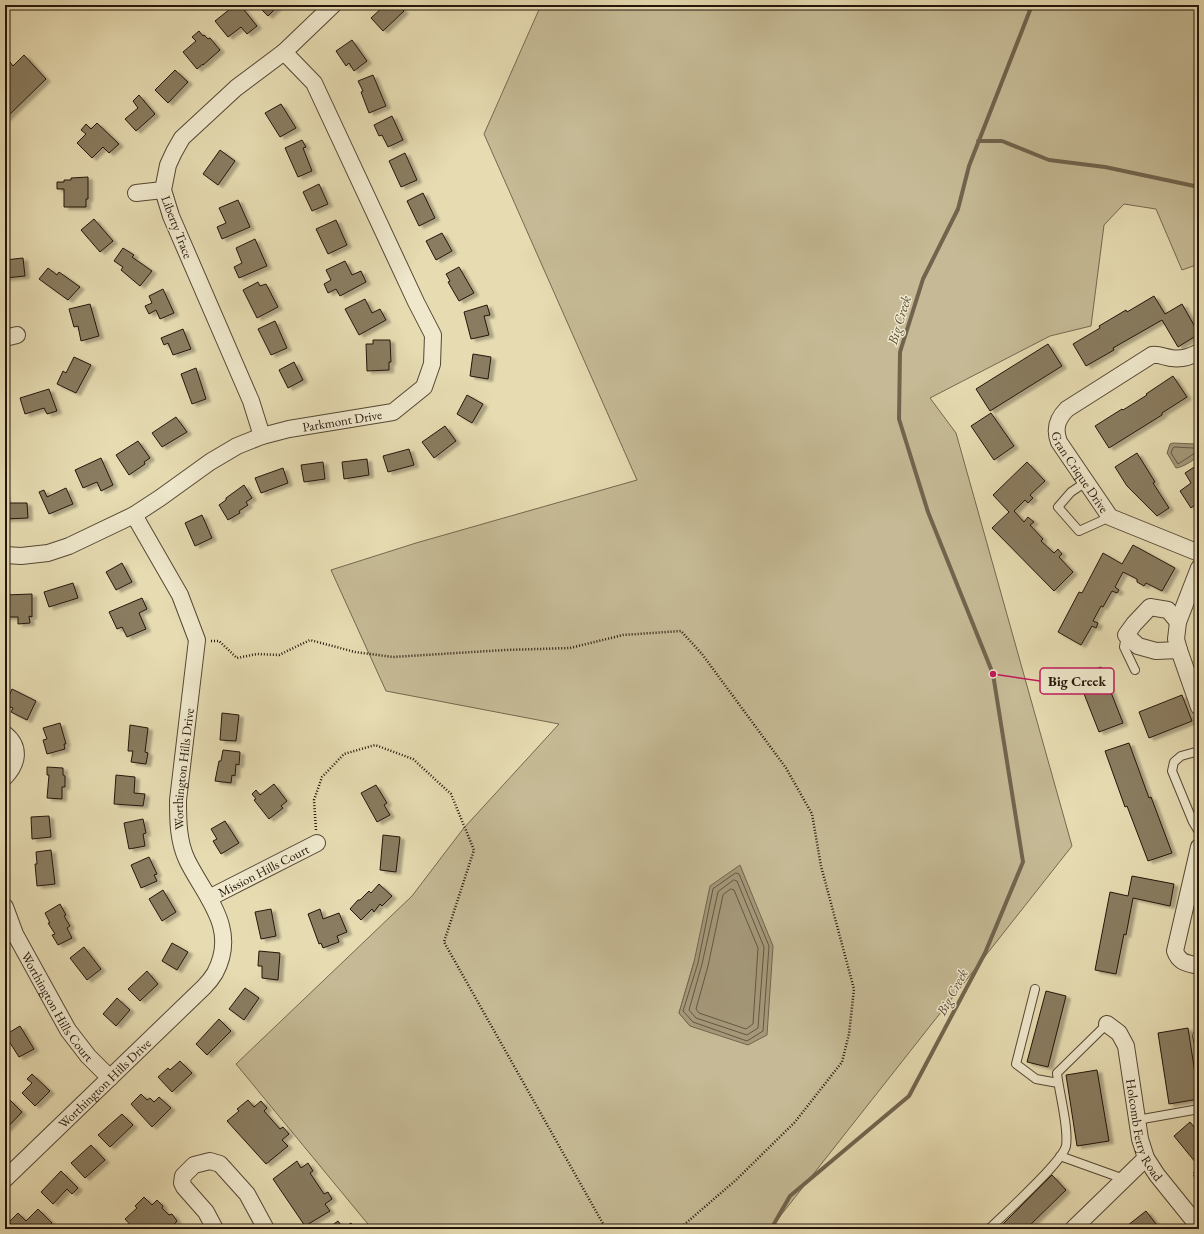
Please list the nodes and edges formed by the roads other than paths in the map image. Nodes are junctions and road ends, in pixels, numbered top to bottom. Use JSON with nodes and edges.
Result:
{"nodes":[{"id":1,"x":333,"y":5,"type":"edge"},
{"id":2,"x":284,"y":52,"type":"junction"},
{"id":3,"x":163,"y":190,"type":"junction"},
{"id":4,"x":136,"y":193,"type":"dead end"},
{"id":5,"x":1199,"y":352,"type":"edge"},
{"id":6,"x":262,"y":436,"type":"junction"},
{"id":7,"x":1086,"y":482,"type":"junction"},
{"id":8,"x":134,"y":515,"type":"junction"},
{"id":9,"x":1110,"y":517,"type":"junction"},
{"id":10,"x":1199,"y":553,"type":"edge"},
{"id":11,"x":5,"y":555,"type":"edge"},
{"id":12,"x":1199,"y":568,"type":"edge"},
{"id":13,"x":1178,"y":622,"type":"junction"},
{"id":14,"x":1126,"y":635,"type":"junction"},
{"id":15,"x":1179,"y":650,"type":"junction"},
{"id":16,"x":1135,"y":670,"type":"dead end"},
{"id":17,"x":1199,"y":707,"type":"edge"},
{"id":18,"x":5,"y":734,"type":"edge"},
{"id":19,"x":1199,"y":751,"type":"edge"},
{"id":20,"x":5,"y":777,"type":"edge"},
{"id":21,"x":1199,"y":832,"type":"edge"},
{"id":22,"x":317,"y":843,"type":"road end"},
{"id":23,"x":1199,"y":847,"type":"edge"},
{"id":24,"x":209,"y":898,"type":"junction"},
{"id":25,"x":5,"y":907,"type":"edge"},
{"id":26,"x":1199,"y":966,"type":"edge"},
{"id":27,"x":1035,"y":988,"type":"dead end"},
{"id":28,"x":1107,"y":1024,"type":"joint"},
{"id":29,"x":110,"y":1078,"type":"junction"},
{"id":30,"x":1058,"y":1083,"type":"junction"},
{"id":31,"x":1199,"y":1109,"type":"edge"},
{"id":32,"x":1138,"y":1120,"type":"junction"},
{"id":33,"x":1060,"y":1156,"type":"junction"},
{"id":34,"x":1146,"y":1158,"type":"junction"},
{"id":35,"x":5,"y":1179,"type":"edge"},
{"id":36,"x":1124,"y":1179,"type":"junction"},
{"id":37,"x":1199,"y":1228,"type":"edge"},
{"id":38,"x":215,"y":1229,"type":"edge"},
{"id":39,"x":266,"y":1229,"type":"edge"},
{"id":40,"x":989,"y":1229,"type":"edge"},
{"id":41,"x":1073,"y":1229,"type":"edge"}],
"edges":[{"from":1,"to":2,"type":"street","name":"Liberty Trace"},
{"from":2,"to":3,"type":"street","name":"Liberty Trace"},
{"from":2,"to":6,"type":"street","name":"Parkmont Drive"},
{"from":3,"to":4,"type":"street"},
{"from":3,"to":6,"type":"street","name":"Liberty Trace"},
{"from":5,"to":7,"type":"street","name":"Gran Crique Drive"},
{"from":6,"to":8,"type":"street","name":"Parkmont Drive"},
{"from":7,"to":9,"type":"street","name":"Gran Crique Drive"},
{"from":7,"to":9,"type":"lane"},
{"from":8,"to":11,"type":"street","name":"Parkmont Drive"},
{"from":8,"to":24,"type":"street","name":"Worthington Hills Drive"},
{"from":9,"to":10,"type":"street","name":"Gran Crique Drive"},
{"from":12,"to":13,"type":"street"},
{"from":13,"to":14,"type":"street"},
{"from":13,"to":15,"type":"street"},
{"from":14,"to":15,"type":"street"},
{"from":14,"to":16,"type":"lane"},
{"from":15,"to":17,"type":"street"},
{"from":18,"to":20,"type":"street"},
{"from":19,"to":21,"type":"lane"},
{"from":22,"to":24,"type":"street","name":"Mission Hills Court"},
{"from":23,"to":26,"type":"street"},
{"from":24,"to":29,"type":"street","name":"Worthington Hills Drive"},
{"from":25,"to":29,"type":"street","name":"Worthington Hills Court"},
{"from":27,"to":30,"type":"lane"},
{"from":28,"to":30,"type":"lane"},
{"from":28,"to":32,"type":"street","name":"Holcomb Ferry Road"},
{"from":29,"to":35,"type":"street","name":"Worthington Hills Drive"},
{"from":30,"to":33,"type":"lane"},
{"from":31,"to":32,"type":"lane"},
{"from":32,"to":34,"type":"street","name":"Holcomb Ferry Road"},
{"from":33,"to":36,"type":"lane"},
{"from":33,"to":40,"type":"lane"},
{"from":34,"to":36,"type":"street"},
{"from":34,"to":37,"type":"street","name":"Holcomb Ferry Road"},
{"from":36,"to":41,"type":"street"},
{"from":38,"to":39,"type":"street"}]}
